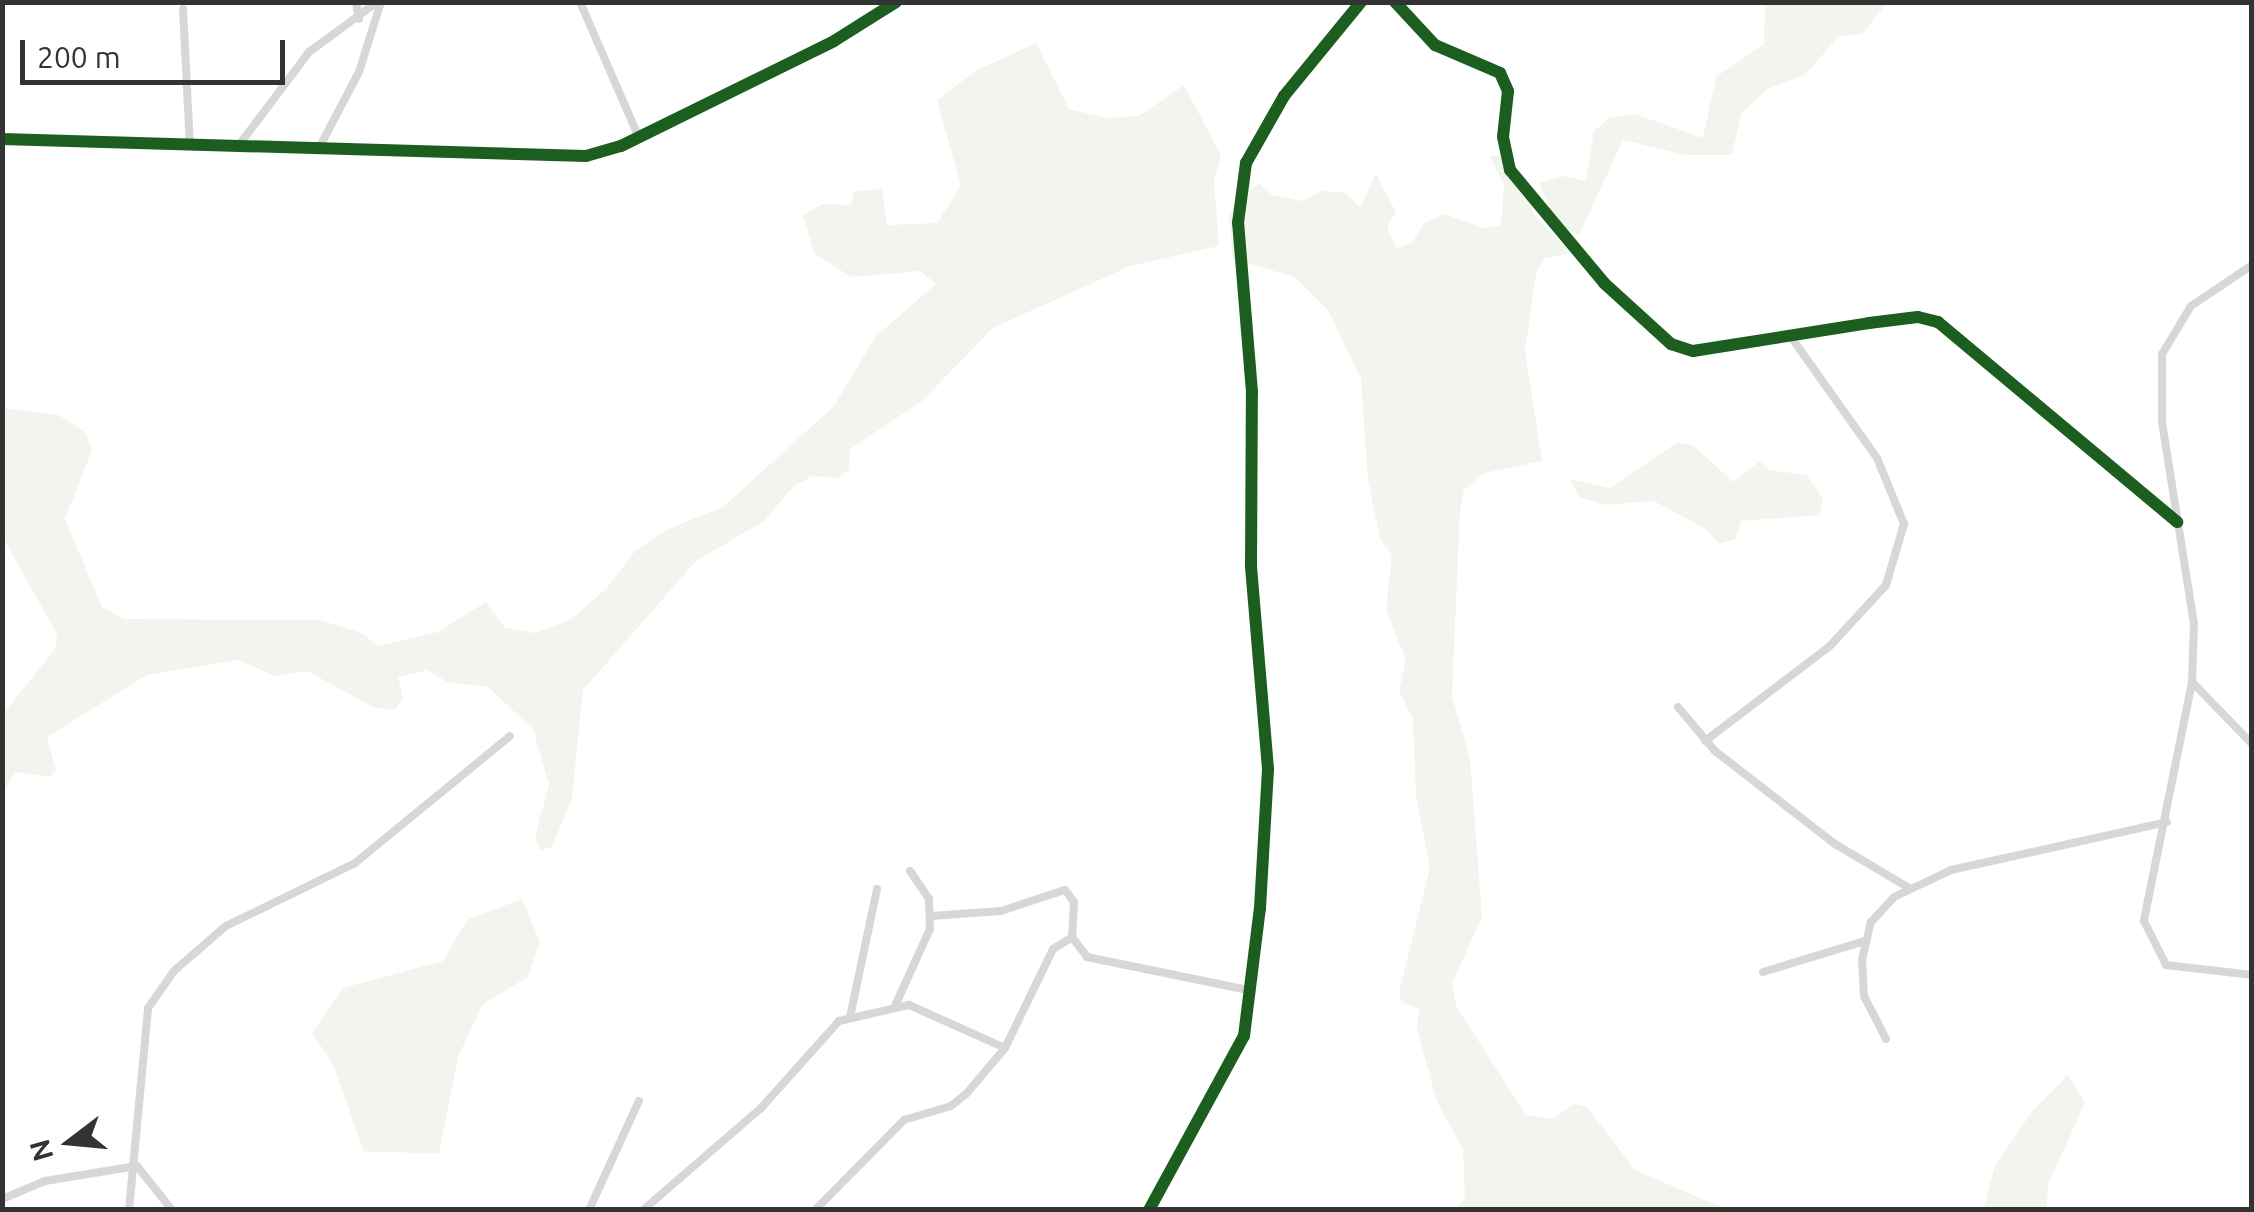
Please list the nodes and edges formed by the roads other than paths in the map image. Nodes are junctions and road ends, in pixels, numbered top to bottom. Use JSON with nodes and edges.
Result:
{"nodes":[{"id":1,"x":356,"y":2,"type":"edge"},
{"id":2,"x":379,"y":2,"type":"edge"},
{"id":3,"x":580,"y":2,"type":"edge"},
{"id":4,"x":896,"y":2,"type":"edge"},
{"id":5,"x":1361,"y":2,"type":"edge"},
{"id":6,"x":1395,"y":2,"type":"edge"},
{"id":7,"x":183,"y":9,"type":"dead end"},
{"id":8,"x":359,"y":19,"type":"junction"},
{"id":9,"x":638,"y":138,"type":"junction"},
{"id":10,"x":2,"y":139,"type":"edge"},
{"id":11,"x":239,"y":145,"type":"junction"},
{"id":12,"x":190,"y":146,"type":"junction"},
{"id":13,"x":318,"y":150,"type":"junction"},
{"id":14,"x":2252,"y":265,"type":"edge"},
{"id":15,"x":1791,"y":337,"type":"junction"},
{"id":16,"x":2178,"y":522,"type":"junction"},
{"id":17,"x":2192,"y":682,"type":"junction"},
{"id":18,"x":1678,"y":707,"type":"dead end"},
{"id":19,"x":510,"y":736,"type":"dead end"},
{"id":20,"x":1705,"y":741,"type":"junction"},
{"id":21,"x":2252,"y":744,"type":"edge"},
{"id":22,"x":2166,"y":822,"type":"junction"},
{"id":23,"x":910,"y":871,"type":"dead end"},
{"id":24,"x":1909,"y":888,"type":"junction"},
{"id":25,"x":877,"y":889,"type":"dead end"},
{"id":26,"x":931,"y":916,"type":"junction"},
{"id":27,"x":1072,"y":937,"type":"junction"},
{"id":28,"x":1864,"y":942,"type":"junction"},
{"id":29,"x":1763,"y":972,"type":"dead end"},
{"id":30,"x":2252,"y":975,"type":"edge"},
{"id":31,"x":1252,"y":990,"type":"junction"},
{"id":32,"x":895,"y":1006,"type":"junction"},
{"id":33,"x":850,"y":1017,"type":"junction"},
{"id":34,"x":1886,"y":1040,"type":"dead end"},
{"id":35,"x":1005,"y":1048,"type":"junction"},
{"id":36,"x":638,"y":1101,"type":"dead end"},
{"id":37,"x":136,"y":1166,"type":"junction"},
{"id":38,"x":2,"y":1199,"type":"edge"},
{"id":39,"x":129,"y":1210,"type":"edge"},
{"id":40,"x":172,"y":1210,"type":"edge"},
{"id":41,"x":590,"y":1210,"type":"edge"},
{"id":42,"x":643,"y":1210,"type":"edge"},
{"id":43,"x":815,"y":1210,"type":"edge"},
{"id":44,"x":1149,"y":1210,"type":"edge"}],
"edges":[{"from":1,"to":8,"type":"street"},
{"from":2,"to":8,"type":"street"},
{"from":2,"to":13,"type":"street"},
{"from":3,"to":9,"type":"street"},
{"from":4,"to":9,"type":"street"},
{"from":5,"to":31,"type":"street"},
{"from":6,"to":15,"type":"street"},
{"from":7,"to":12,"type":"street"},
{"from":8,"to":11,"type":"street"},
{"from":9,"to":13,"type":"street"},
{"from":10,"to":12,"type":"street"},
{"from":11,"to":12,"type":"street"},
{"from":11,"to":13,"type":"street"},
{"from":14,"to":16,"type":"street"},
{"from":15,"to":16,"type":"street"},
{"from":15,"to":20,"type":"street"},
{"from":16,"to":17,"type":"street"},
{"from":17,"to":21,"type":"street"},
{"from":17,"to":22,"type":"street"},
{"from":18,"to":20,"type":"street"},
{"from":19,"to":37,"type":"street"},
{"from":20,"to":24,"type":"street"},
{"from":22,"to":24,"type":"street"},
{"from":22,"to":30,"type":"street"},
{"from":23,"to":26,"type":"street"},
{"from":24,"to":28,"type":"street"},
{"from":25,"to":33,"type":"street"},
{"from":26,"to":27,"type":"street"},
{"from":26,"to":32,"type":"street"},
{"from":27,"to":31,"type":"street"},
{"from":27,"to":35,"type":"street"},
{"from":28,"to":29,"type":"street"},
{"from":28,"to":34,"type":"street"},
{"from":31,"to":44,"type":"street"},
{"from":32,"to":33,"type":"street"},
{"from":32,"to":35,"type":"street"},
{"from":33,"to":42,"type":"street"},
{"from":35,"to":43,"type":"street"},
{"from":36,"to":41,"type":"street"},
{"from":37,"to":38,"type":"street"},
{"from":37,"to":39,"type":"street"},
{"from":37,"to":40,"type":"street"}]}
